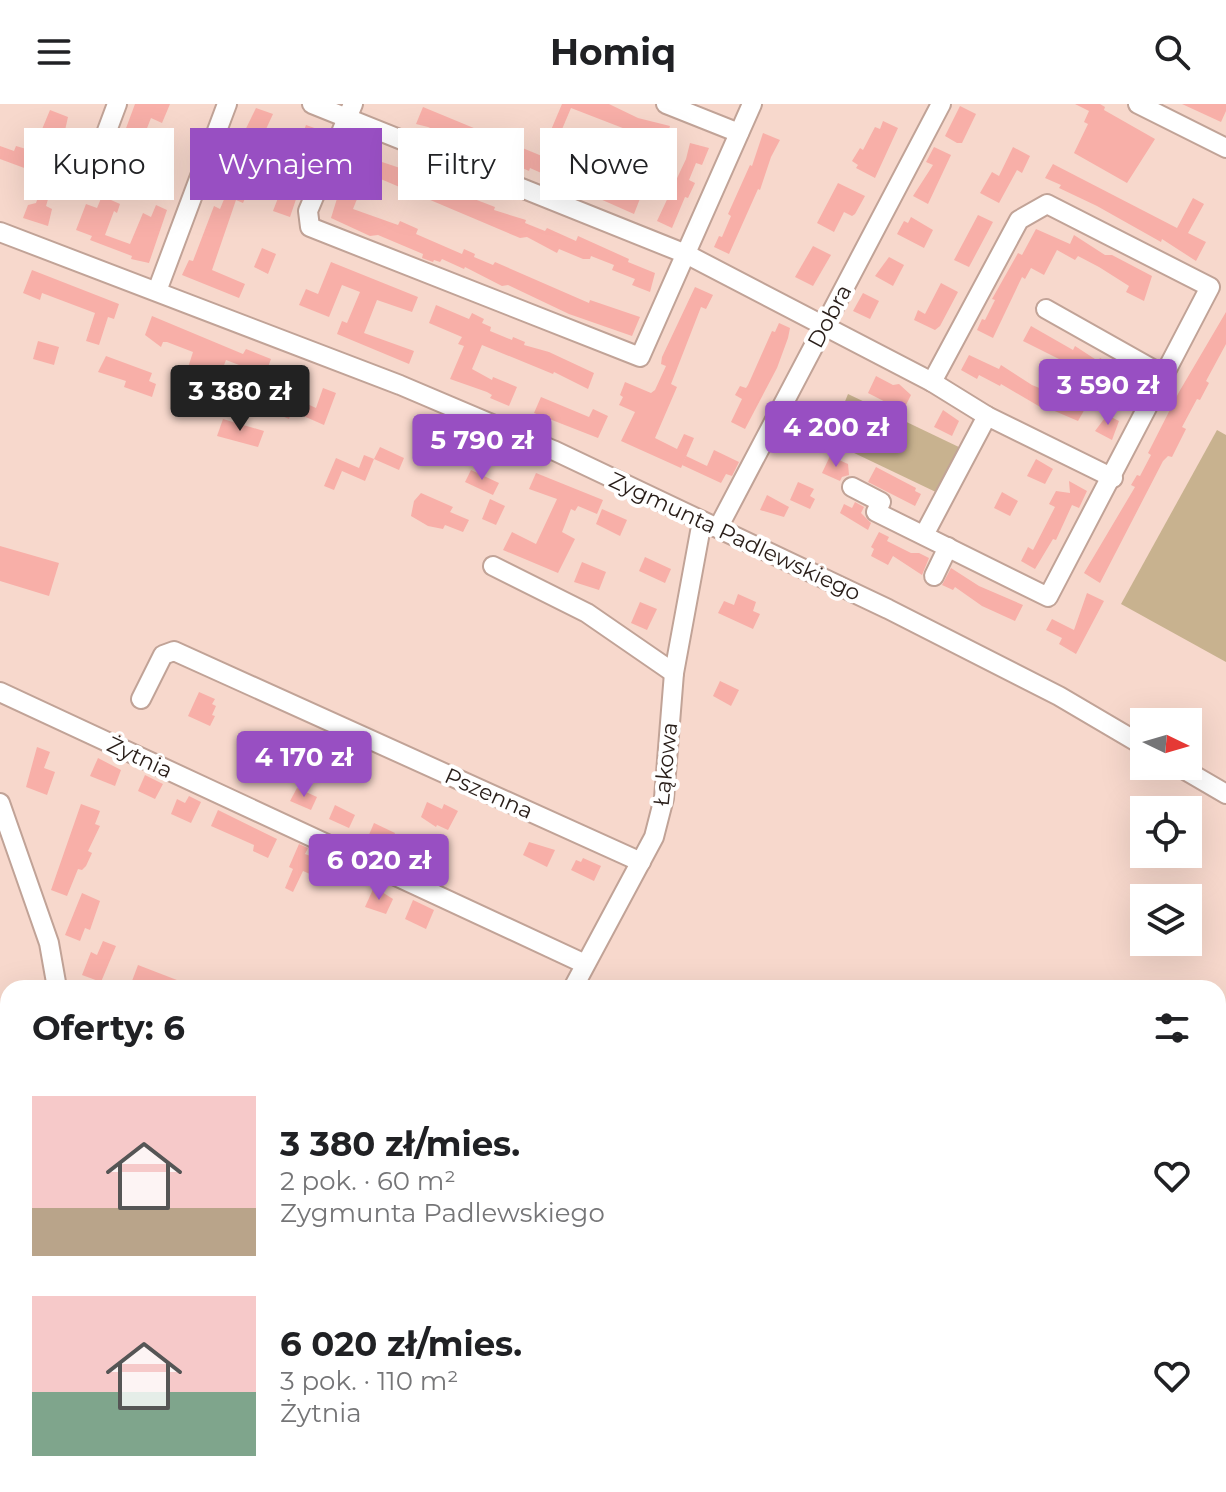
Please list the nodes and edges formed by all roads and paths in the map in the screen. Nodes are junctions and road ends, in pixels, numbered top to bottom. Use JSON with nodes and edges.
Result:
{"nodes":[{"id":1,"x":117,"y":104,"type":"edge"},
{"id":2,"x":227,"y":104,"type":"edge"},
{"id":3,"x":312,"y":104,"type":"edge"},
{"id":4,"x":666,"y":104,"type":"edge"},
{"id":5,"x":752,"y":104,"type":"edge"},
{"id":6,"x":941,"y":104,"type":"edge"},
{"id":7,"x":1138,"y":104,"type":"edge"},
{"id":8,"x":350,"y":111,"type":"edge"},
{"id":9,"x":108,"y":128,"type":"edge"},
{"id":10,"x":739,"y":133,"type":"junction"},
{"id":11,"x":1226,"y":148,"type":"edge"},
{"id":12,"x":0,"y":232,"type":"edge"},
{"id":13,"x":686,"y":254,"type":"junction"},
{"id":14,"x":157,"y":291,"type":"junction"},
{"id":15,"x":1046,"y":309,"type":"dead end"},
{"id":16,"x":823,"y":326,"type":"junction"},
{"id":17,"x":1165,"y":376,"type":"junction"},
{"id":18,"x":932,"y":382,"type":"junction"},
{"id":19,"x":987,"y":416,"type":"junction"},
{"id":20,"x":1113,"y":478,"type":"junction"},
{"id":21,"x":852,"y":487,"type":"dead end"},
{"id":22,"x":710,"y":524,"type":"junction"},
{"id":23,"x":924,"y":535,"type":"junction"},
{"id":24,"x":948,"y":547,"type":"junction"},
{"id":25,"x":493,"y":566,"type":"dead end"},
{"id":26,"x":934,"y":576,"type":"dead end"},
{"id":27,"x":674,"y":673,"type":"junction"},
{"id":28,"x":0,"y":692,"type":"edge"},
{"id":29,"x":141,"y":699,"type":"dead end"},
{"id":30,"x":1130,"y":738,"type":"edge"},
{"id":31,"x":1202,"y":780,"type":"edge"},
{"id":32,"x":1226,"y":794,"type":"edge"},
{"id":33,"x":0,"y":803,"type":"edge"},
{"id":34,"x":641,"y":862,"type":"junction"},
{"id":35,"x":585,"y":964,"type":"junction"},
{"id":36,"x":56,"y":980,"type":"edge"},
{"id":37,"x":577,"y":980,"type":"edge"}],
"edges":[{"from":1,"to":9,"type":"street"},
{"from":2,"to":14,"type":"street"},
{"from":3,"to":8,"type":"street"},
{"from":4,"to":10,"type":"street"},
{"from":5,"to":10,"type":"street"},
{"from":6,"to":16,"type":"street","name":"Dobra"},
{"from":7,"to":11,"type":"street"},
{"from":8,"to":13,"type":"street"},
{"from":8,"to":13,"type":"street"},
{"from":10,"to":13,"type":"street"},
{"from":12,"to":14,"type":"street","name":"Zygmunta Padlewskiego"},
{"from":13,"to":16,"type":"street"},
{"from":14,"to":22,"type":"street","name":"Zygmunta Padlewskiego"},
{"from":15,"to":17,"type":"street"},
{"from":16,"to":18,"type":"street"},
{"from":16,"to":22,"type":"street","name":"Dobra"},
{"from":17,"to":18,"type":"street"},
{"from":17,"to":20,"type":"street"},
{"from":18,"to":19,"type":"street"},
{"from":19,"to":20,"type":"street"},
{"from":19,"to":23,"type":"street"},
{"from":20,"to":24,"type":"street"},
{"from":21,"to":23,"type":"street"},
{"from":22,"to":27,"type":"street","name":"Łąkowa"},
{"from":22,"to":30,"type":"street","name":"Zygmunta Padlewskiego"},
{"from":23,"to":24,"type":"street"},
{"from":24,"to":26,"type":"street"},
{"from":25,"to":27,"type":"street"},
{"from":27,"to":34,"type":"street","name":"Łąkowa"},
{"from":28,"to":35,"type":"street","name":"Żytnia"},
{"from":29,"to":34,"type":"street","name":"Pszenna"},
{"from":31,"to":32,"type":"street"},
{"from":33,"to":36,"type":"street"},
{"from":34,"to":35,"type":"street","name":"Łąkowa"},
{"from":35,"to":37,"type":"street","name":"Łąkowa"}]}
